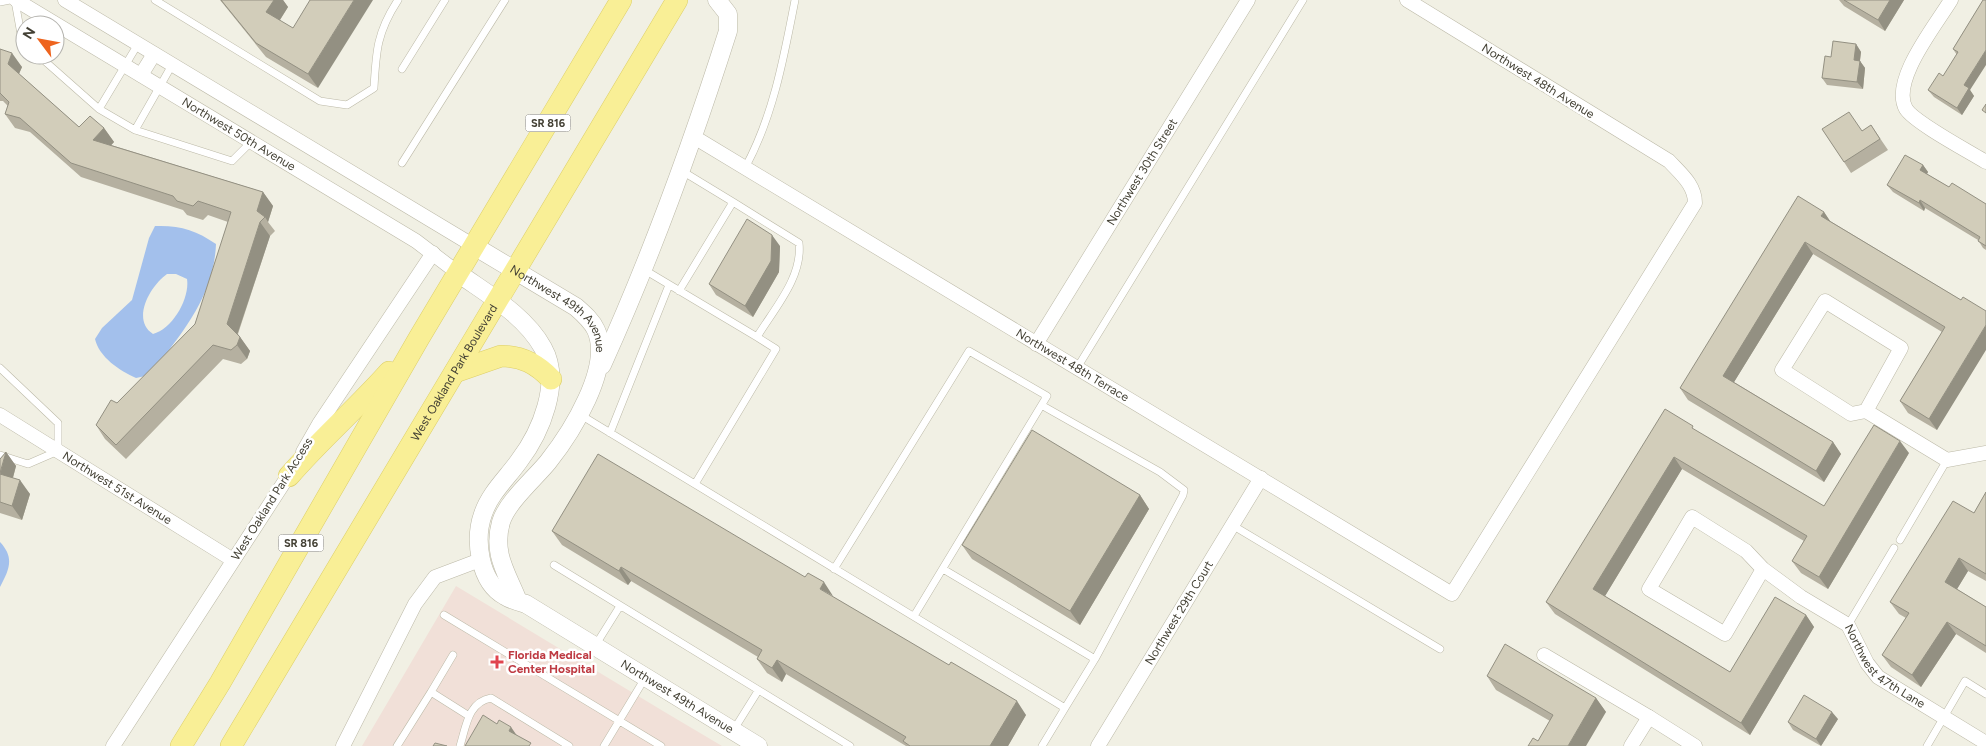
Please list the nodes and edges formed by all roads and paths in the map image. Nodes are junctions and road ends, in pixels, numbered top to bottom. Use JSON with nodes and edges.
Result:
{"nodes":[{"id":1,"x":10,"y":0,"type":"edge"},
{"id":2,"x":15,"y":0,"type":"edge"},
{"id":3,"x":65,"y":0,"type":"edge"},
{"id":4,"x":155,"y":0,"type":"edge"},
{"id":5,"x":398,"y":0,"type":"edge"},
{"id":6,"x":445,"y":0,"type":"edge"},
{"id":7,"x":620,"y":0,"type":"edge"},
{"id":8,"x":677,"y":0,"type":"edge"},
{"id":9,"x":717,"y":0,"type":"edge"},
{"id":10,"x":795,"y":0,"type":"edge"},
{"id":11,"x":1248,"y":0,"type":"edge"},
{"id":12,"x":1303,"y":0,"type":"edge"},
{"id":13,"x":1407,"y":0,"type":"edge"},
{"id":14,"x":1951,"y":0,"type":"edge"},
{"id":15,"x":502,"y":1,"type":"edge"},
{"id":16,"x":0,"y":2,"type":"edge"},
{"id":17,"x":18,"y":15,"type":"edge"},
{"id":18,"x":138,"y":44,"type":"junction"},
{"id":19,"x":154,"y":54,"type":"junction"},
{"id":20,"x":49,"y":65,"type":"edge"},
{"id":21,"x":172,"y":65,"type":"junction"},
{"id":22,"x":126,"y":66,"type":"junction"},
{"id":23,"x":402,"y":69,"type":"dead end"},
{"id":24,"x":141,"y":76,"type":"junction"},
{"id":25,"x":160,"y":87,"type":"junction"},
{"id":26,"x":99,"y":109,"type":"junction"},
{"id":27,"x":135,"y":130,"type":"junction"},
{"id":28,"x":694,"y":137,"type":"junction"},
{"id":29,"x":251,"y":142,"type":"junction"},
{"id":30,"x":1986,"y":162,"type":"edge"},
{"id":31,"x":402,"y":163,"type":"dead end"},
{"id":32,"x":745,"y":168,"type":"junction"},
{"id":33,"x":681,"y":170,"type":"junction"},
{"id":34,"x":733,"y":202,"type":"junction"},
{"id":35,"x":474,"y":246,"type":"junction"},
{"id":36,"x":432,"y":253,"type":"junction"},
{"id":37,"x":643,"y":269,"type":"junction"},
{"id":38,"x":515,"y":270,"type":"junction"},
{"id":39,"x":458,"y":273,"type":"junction"},
{"id":40,"x":669,"y":285,"type":"junction"},
{"id":41,"x":679,"y":291,"type":"junction"},
{"id":42,"x":497,"y":301,"type":"junction"},
{"id":43,"x":757,"y":337,"type":"junction"},
{"id":44,"x":419,"y":338,"type":"junction"},
{"id":45,"x":1036,"y":344,"type":"junction"},
{"id":46,"x":0,"y":368,"type":"edge"},
{"id":47,"x":1076,"y":368,"type":"junction"},
{"id":48,"x":455,"y":372,"type":"junction"},
{"id":49,"x":550,"y":379,"type":"junction"},
{"id":50,"x":594,"y":381,"type":"junction"},
{"id":51,"x":1043,"y":406,"type":"junction"},
{"id":52,"x":1866,"y":410,"type":"junction"},
{"id":53,"x":578,"y":414,"type":"junction"},
{"id":54,"x":0,"y":415,"type":"edge"},
{"id":55,"x":610,"y":433,"type":"junction"},
{"id":56,"x":58,"y":451,"type":"junction"},
{"id":57,"x":1986,"y":453,"type":"edge"},
{"id":58,"x":0,"y":455,"type":"edge"},
{"id":59,"x":1947,"y":460,"type":"junction"},
{"id":60,"x":289,"y":476,"type":"junction"},
{"id":61,"x":1261,"y":478,"type":"junction"},
{"id":62,"x":695,"y":484,"type":"junction"},
{"id":63,"x":1232,"y":525,"type":"junction"},
{"id":64,"x":1900,"y":540,"type":"dead end"},
{"id":65,"x":1894,"y":548,"type":"dead end"},
{"id":66,"x":233,"y":560,"type":"junction"},
{"id":67,"x":480,"y":560,"type":"junction"},
{"id":68,"x":554,"y":565,"type":"dead end"},
{"id":69,"x":834,"y":568,"type":"junction"},
{"id":70,"x":943,"y":569,"type":"junction"},
{"id":71,"x":1763,"y":569,"type":"junction"},
{"id":72,"x":1452,"y":594,"type":"joint"},
{"id":73,"x":518,"y":601,"type":"junction"},
{"id":74,"x":620,"y":606,"type":"junction"},
{"id":75,"x":444,"y":615,"type":"dead end"},
{"id":76,"x":914,"y":616,"type":"junction"},
{"id":77,"x":1848,"y":625,"type":"junction"},
{"id":78,"x":595,"y":646,"type":"junction"},
{"id":79,"x":1440,"y":649,"type":"dead end"},
{"id":80,"x":453,"y":655,"type":"dead end"},
{"id":81,"x":1544,"y":655,"type":"dead end"},
{"id":82,"x":1095,"y":658,"type":"junction"},
{"id":83,"x":646,"y":677,"type":"junction"},
{"id":84,"x":431,"y":692,"type":"junction"},
{"id":85,"x":758,"y":692,"type":"junction"},
{"id":86,"x":1986,"y":694,"type":"edge"},
{"id":87,"x":1065,"y":708,"type":"junction"},
{"id":88,"x":469,"y":716,"type":"junction"},
{"id":89,"x":1649,"y":717,"type":"junction"},
{"id":90,"x":1943,"y":718,"type":"junction"},
{"id":91,"x":620,"y":721,"type":"junction"},
{"id":92,"x":733,"y":731,"type":"junction"},
{"id":93,"x":1986,"y":743,"type":"edge"},
{"id":94,"x":1690,"y":745,"type":"edge"},
{"id":95,"x":113,"y":746,"type":"edge"},
{"id":96,"x":181,"y":746,"type":"edge"},
{"id":97,"x":231,"y":746,"type":"edge"},
{"id":98,"x":344,"y":746,"type":"edge"},
{"id":99,"x":397,"y":746,"type":"edge"},
{"id":100,"x":460,"y":746,"type":"edge"},
{"id":101,"x":569,"y":746,"type":"edge"},
{"id":102,"x":604,"y":746,"type":"edge"},
{"id":103,"x":661,"y":746,"type":"edge"},
{"id":104,"x":758,"y":746,"type":"edge"},
{"id":105,"x":850,"y":746,"type":"edge"},
{"id":106,"x":1042,"y":746,"type":"edge"},
{"id":107,"x":1098,"y":746,"type":"edge"},
{"id":108,"x":1630,"y":746,"type":"edge"},
{"id":109,"x":1927,"y":746,"type":"edge"}],
"edges":[{"from":1,"to":16,"type":"lane"},
{"from":2,"to":17,"type":"lane"},
{"from":2,"to":22,"type":"street","name":"Northwest 50th Avenue"},
{"from":3,"to":18,"type":"street","name":"Northwest 50th Avenue"},
{"from":4,"to":5,"type":"lane"},
{"from":6,"to":23,"type":"lane"},
{"from":7,"to":35,"type":"main road","number":"SR 816"},
{"from":8,"to":38,"type":"main road","name":"West Oakland Park Boulevard"},
{"from":9,"to":28,"type":"street"},
{"from":10,"to":32,"type":"lane"},
{"from":11,"to":45,"type":"street","name":"Northwest 30th Street"},
{"from":12,"to":47,"type":"lane"},
{"from":13,"to":72,"type":"street","name":"Northwest 48th Avenue"},
{"from":14,"to":30,"type":"street"},
{"from":15,"to":31,"type":"lane"},
{"from":18,"to":19,"type":"street","name":"Northwest 50th Avenue"},
{"from":18,"to":22,"type":"lane"},
{"from":19,"to":21,"type":"street","name":"Northwest 50th Avenue"},
{"from":19,"to":24,"type":"street"},
{"from":20,"to":26,"type":"lane"},
{"from":21,"to":25,"type":"lane"},
{"from":21,"to":35,"type":"street","name":"Northwest 50th Avenue"},
{"from":22,"to":24,"type":"street","name":"Northwest 50th Avenue"},
{"from":22,"to":26,"type":"lane"},
{"from":24,"to":25,"type":"street","name":"Northwest 50th Avenue"},
{"from":25,"to":27,"type":"lane"},
{"from":25,"to":29,"type":"street","name":"Northwest 50th Avenue"},
{"from":26,"to":27,"type":"lane"},
{"from":27,"to":29,"type":"lane"},
{"from":28,"to":32,"type":"street","name":"Northwest 48th Terrace"},
{"from":28,"to":33,"type":"street"},
{"from":29,"to":36,"type":"street","name":"Northwest 50th Avenue"},
{"from":32,"to":45,"type":"street","name":"Northwest 48th Terrace"},
{"from":33,"to":34,"type":"lane"},
{"from":33,"to":37,"type":"street"},
{"from":34,"to":41,"type":"lane"},
{"from":34,"to":43,"type":"lane"},
{"from":35,"to":38,"type":"street","name":"Northwest 49th Avenue"},
{"from":35,"to":39,"type":"main road","number":"SR 816"},
{"from":36,"to":39,"type":"street","name":"Northwest 50th Avenue"},
{"from":36,"to":60,"type":"street","name":"West Oakland Park Access"},
{"from":37,"to":40,"type":"lane"},
{"from":37,"to":50,"type":"street"},
{"from":38,"to":42,"type":"main road","name":"West Oakland Park Boulevard"},
{"from":38,"to":50,"type":"street","name":"Northwest 49th Avenue"},
{"from":39,"to":42,"type":"street","name":"Northwest 49th Avenue"},
{"from":39,"to":44,"type":"main road","number":"SR 816"},
{"from":40,"to":41,"type":"lane"},
{"from":40,"to":55,"type":"lane"},
{"from":41,"to":43,"type":"lane"},
{"from":42,"to":48,"type":"main road","name":"West Oakland Park Boulevard"},
{"from":42,"to":49,"type":"street","name":"Northwest 49th Avenue"},
{"from":43,"to":62,"type":"lane"},
{"from":44,"to":60,"type":"main road"},
{"from":44,"to":96,"type":"main road","number":"SR 816"},
{"from":45,"to":47,"type":"street","name":"Northwest 48th Terrace"},
{"from":46,"to":56,"type":"lane"},
{"from":47,"to":61,"type":"street","name":"Northwest 48th Terrace"},
{"from":48,"to":49,"type":"main road"},
{"from":48,"to":97,"type":"main road","name":"West Oakland Park Boulevard"},
{"from":49,"to":67,"type":"street","name":"Northwest 49th Avenue"},
{"from":50,"to":53,"type":"street","name":"Northwest 49th Avenue"},
{"from":51,"to":69,"type":"lane"},
{"from":51,"to":70,"type":"lane"},
{"from":51,"to":82,"type":"lane"},
{"from":52,"to":52,"type":"street"},
{"from":52,"to":59,"type":"street"},
{"from":53,"to":55,"type":"lane"},
{"from":53,"to":73,"type":"street","name":"Northwest 49th Avenue"},
{"from":54,"to":56,"type":"street","name":"Northwest 51st Avenue"},
{"from":55,"to":62,"type":"lane"},
{"from":56,"to":58,"type":"lane"},
{"from":56,"to":66,"type":"street","name":"Northwest 51st Avenue"},
{"from":57,"to":59,"type":"street"},
{"from":59,"to":64,"type":"lane"},
{"from":60,"to":66,"type":"street","name":"West Oakland Park Access"},
{"from":61,"to":63,"type":"street","name":"Northwest 29th Court"},
{"from":61,"to":72,"type":"street","name":"Northwest 48th Terrace"},
{"from":62,"to":69,"type":"lane"},
{"from":63,"to":79,"type":"lane"},
{"from":63,"to":107,"type":"street","name":"Northwest 29th Court"},
{"from":65,"to":77,"type":"lane"},
{"from":66,"to":95,"type":"street","name":"West Oakland Park Access"},
{"from":67,"to":73,"type":"street","name":"Northwest 49th Avenue"},
{"from":67,"to":98,"type":"street"},
{"from":68,"to":74,"type":"lane"},
{"from":69,"to":76,"type":"lane"},
{"from":70,"to":76,"type":"lane"},
{"from":70,"to":82,"type":"lane"},
{"from":71,"to":71,"type":"street","name":"Northwest 47th Lane"},
{"from":71,"to":77,"type":"street","name":"Northwest 47th Lane"},
{"from":73,"to":78,"type":"street","name":"Northwest 49th Avenue"},
{"from":74,"to":78,"type":"lane"},
{"from":74,"to":85,"type":"lane"},
{"from":75,"to":91,"type":"lane"},
{"from":76,"to":87,"type":"lane"},
{"from":77,"to":90,"type":"street","name":"Northwest 47th Lane"},
{"from":78,"to":83,"type":"street","name":"Northwest 49th Avenue"},
{"from":80,"to":84,"type":"lane"},
{"from":81,"to":89,"type":"street"},
{"from":82,"to":87,"type":"lane"},
{"from":83,"to":91,"type":"lane"},
{"from":83,"to":92,"type":"street","name":"Northwest 49th Avenue"},
{"from":84,"to":88,"type":"lane"},
{"from":84,"to":99,"type":"lane"},
{"from":85,"to":92,"type":"lane"},
{"from":85,"to":105,"type":"lane"},
{"from":86,"to":90,"type":"lane"},
{"from":87,"to":106,"type":"lane"},
{"from":88,"to":100,"type":"lane"},
{"from":88,"to":101,"type":"lane"},
{"from":89,"to":94,"type":"street"},
{"from":89,"to":108,"type":"street"},
{"from":90,"to":93,"type":"street","name":"Northwest 47th Lane"},
{"from":90,"to":109,"type":"lane"},
{"from":91,"to":102,"type":"lane"},
{"from":91,"to":103,"type":"lane"},
{"from":92,"to":104,"type":"street","name":"Northwest 49th Avenue"}]}
